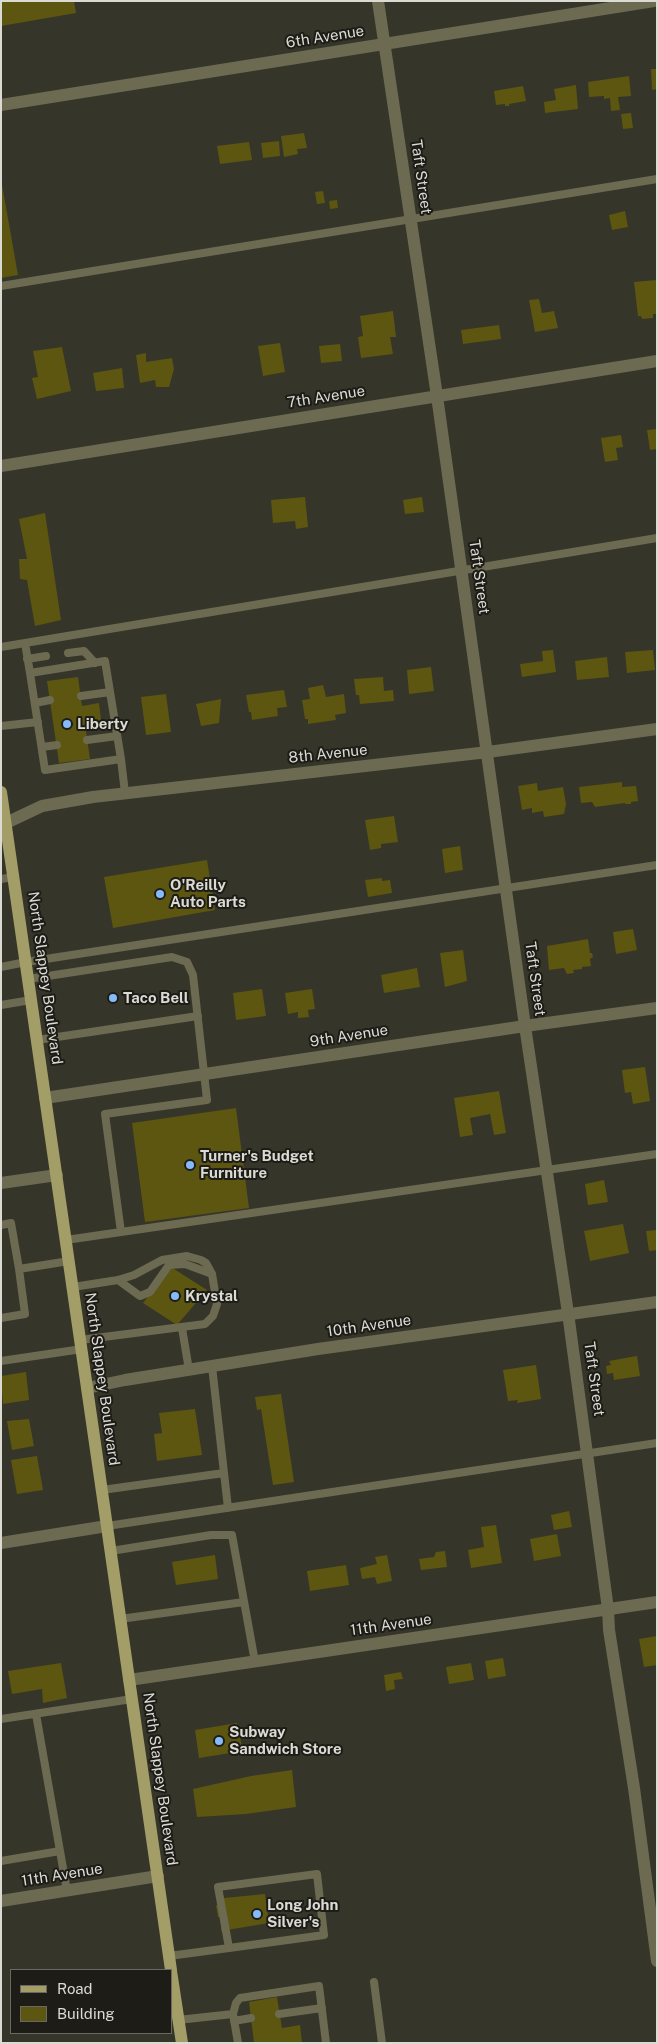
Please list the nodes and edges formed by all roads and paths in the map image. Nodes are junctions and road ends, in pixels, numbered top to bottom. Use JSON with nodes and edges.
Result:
{"nodes":[{"id":1,"x":378,"y":1,"type":"edge"},
{"id":2,"x":654,"y":1,"type":"edge"},
{"id":3,"x":385,"y":44,"type":"junction"},
{"id":4,"x":1,"y":104,"type":"edge"},
{"id":5,"x":657,"y":179,"type":"edge"},
{"id":6,"x":411,"y":219,"type":"junction"},
{"id":7,"x":1,"y":286,"type":"edge"},
{"id":8,"x":657,"y":361,"type":"edge"},
{"id":9,"x":437,"y":396,"type":"junction"},
{"id":10,"x":1,"y":466,"type":"edge"},
{"id":11,"x":657,"y":538,"type":"edge"},
{"id":12,"x":461,"y":569,"type":"junction"},
{"id":13,"x":24,"y":643,"type":"junction"},
{"id":14,"x":1,"y":647,"type":"edge"},
{"id":15,"x":68,"y":653,"type":"dead end"},
{"id":16,"x":46,"y":656,"type":"dead end"},
{"id":17,"x":28,"y":659,"type":"junction"},
{"id":18,"x":95,"y":663,"type":"junction"},
{"id":19,"x":30,"y":673,"type":"junction"},
{"id":20,"x":110,"y":692,"type":"junction"},
{"id":21,"x":81,"y":696,"type":"dead end"},
{"id":22,"x":50,"y":700,"type":"dead end"},
{"id":23,"x":35,"y":703,"type":"junction"},
{"id":24,"x":38,"y":722,"type":"junction"},
{"id":25,"x":1,"y":726,"type":"edge"},
{"id":26,"x":657,"y":729,"type":"edge"},
{"id":27,"x":117,"y":736,"type":"junction"},
{"id":28,"x":87,"y":740,"type":"dead end"},
{"id":29,"x":56,"y":745,"type":"dead end"},
{"id":30,"x":42,"y":747,"type":"junction"},
{"id":31,"x":488,"y":752,"type":"junction"},
{"id":32,"x":121,"y":759,"type":"junction"},
{"id":33,"x":1,"y":792,"type":"edge"},
{"id":34,"x":125,"y":793,"type":"junction"},
{"id":35,"x":6,"y":823,"type":"junction"},
{"id":36,"x":657,"y":865,"type":"edge"},
{"id":37,"x":8,"y":878,"type":"edge"},
{"id":38,"x":506,"y":888,"type":"junction"},
{"id":39,"x":26,"y":962,"type":"junction"},
{"id":40,"x":1,"y":967,"type":"edge"},
{"id":41,"x":28,"y":979,"type":"junction"},
{"id":42,"x":31,"y":1000,"type":"junction"},
{"id":43,"x":1,"y":1005,"type":"edge"},
{"id":44,"x":657,"y":1008,"type":"edge"},
{"id":45,"x":198,"y":1016,"type":"junction"},
{"id":46,"x":525,"y":1026,"type":"junction"},
{"id":47,"x":37,"y":1040,"type":"junction"},
{"id":48,"x":204,"y":1075,"type":"junction"},
{"id":49,"x":45,"y":1098,"type":"junction"},
{"id":50,"x":657,"y":1154,"type":"edge"},
{"id":51,"x":547,"y":1171,"type":"junction"},
{"id":52,"x":56,"y":1175,"type":"junction"},
{"id":53,"x":1,"y":1183,"type":"edge"},
{"id":54,"x":1,"y":1225,"type":"edge"},
{"id":55,"x":121,"y":1232,"type":"junction"},
{"id":56,"x":66,"y":1240,"type":"junction"},
{"id":57,"x":69,"y":1261,"type":"junction"},
{"id":58,"x":19,"y":1269,"type":"junction"},
{"id":59,"x":212,"y":1274,"type":"junction"},
{"id":60,"x":118,"y":1280,"type":"junction"},
{"id":61,"x":73,"y":1288,"type":"junction"},
{"id":62,"x":657,"y":1302,"type":"edge"},
{"id":63,"x":568,"y":1313,"type":"junction"},
{"id":64,"x":1,"y":1318,"type":"edge"},
{"id":65,"x":182,"y":1328,"type":"junction"},
{"id":66,"x":81,"y":1344,"type":"junction"},
{"id":67,"x":1,"y":1362,"type":"edge"},
{"id":68,"x":212,"y":1366,"type":"junction"},
{"id":69,"x":189,"y":1370,"type":"junction"},
{"id":70,"x":87,"y":1388,"type":"junction"},
{"id":71,"x":657,"y":1444,"type":"edge"},
{"id":72,"x":587,"y":1454,"type":"junction"},
{"id":73,"x":224,"y":1473,"type":"junction"},
{"id":74,"x":102,"y":1490,"type":"junction"},
{"id":75,"x":228,"y":1508,"type":"junction"},
{"id":76,"x":107,"y":1526,"type":"junction"},
{"id":77,"x":1,"y":1543,"type":"edge"},
{"id":78,"x":111,"y":1550,"type":"junction"},
{"id":79,"x":244,"y":1602,"type":"junction"},
{"id":80,"x":657,"y":1602,"type":"edge"},
{"id":81,"x":608,"y":1609,"type":"junction"},
{"id":82,"x":120,"y":1618,"type":"junction"},
{"id":83,"x":255,"y":1662,"type":"junction"},
{"id":84,"x":129,"y":1680,"type":"junction"},
{"id":85,"x":132,"y":1699,"type":"junction"},
{"id":86,"x":36,"y":1714,"type":"junction"},
{"id":87,"x":1,"y":1719,"type":"edge"},
{"id":88,"x":60,"y":1851,"type":"junction"},
{"id":89,"x":1,"y":1861,"type":"edge"},
{"id":90,"x":158,"y":1876,"type":"junction"},
{"id":91,"x":67,"y":1891,"type":"junction"},
{"id":92,"x":1,"y":1902,"type":"edge"},
{"id":93,"x":229,"y":1948,"type":"junction"},
{"id":94,"x":169,"y":1956,"type":"junction"},
{"id":95,"x":657,"y":1961,"type":"edge"},
{"id":96,"x":171,"y":1969,"type":"edge"},
{"id":97,"x":172,"y":1978,"type":"edge"},
{"id":98,"x":374,"y":1982,"type":"dead end"},
{"id":99,"x":322,"y":2008,"type":"junction"},
{"id":100,"x":280,"y":2014,"type":"dead end"},
{"id":101,"x":234,"y":2017,"type":"junction"},
{"id":102,"x":251,"y":2018,"type":"dead end"},
{"id":103,"x":178,"y":2020,"type":"junction"},
{"id":104,"x":182,"y":2043,"type":"edge"},
{"id":105,"x":238,"y":2043,"type":"edge"},
{"id":106,"x":326,"y":2043,"type":"edge"},
{"id":107,"x":382,"y":2043,"type":"edge"}],
"edges":[{"from":1,"to":3,"type":"street","name":"Taft Street"},
{"from":2,"to":3,"type":"street","name":"6th Avenue"},
{"from":3,"to":4,"type":"street","name":"6th Avenue"},
{"from":3,"to":6,"type":"street","name":"Taft Street"},
{"from":5,"to":6,"type":"lane"},
{"from":6,"to":7,"type":"lane"},
{"from":6,"to":9,"type":"street","name":"Taft Street"},
{"from":8,"to":9,"type":"street","name":"7th Avenue"},
{"from":9,"to":10,"type":"street","name":"7th Avenue"},
{"from":9,"to":12,"type":"street","name":"Taft Street"},
{"from":11,"to":12,"type":"lane"},
{"from":12,"to":13,"type":"lane"},
{"from":12,"to":31,"type":"street","name":"Taft Street"},
{"from":13,"to":14,"type":"lane"},
{"from":13,"to":17,"type":"lane"},
{"from":15,"to":18,"type":"lane"},
{"from":16,"to":17,"type":"lane"},
{"from":17,"to":19,"type":"lane"},
{"from":18,"to":19,"type":"lane"},
{"from":18,"to":20,"type":"lane"},
{"from":19,"to":23,"type":"lane"},
{"from":20,"to":21,"type":"lane"},
{"from":20,"to":27,"type":"lane"},
{"from":22,"to":23,"type":"lane"},
{"from":23,"to":24,"type":"lane"},
{"from":24,"to":25,"type":"lane"},
{"from":24,"to":30,"type":"lane"},
{"from":26,"to":31,"type":"street","name":"8th Avenue"},
{"from":27,"to":28,"type":"lane"},
{"from":27,"to":32,"type":"lane"},
{"from":29,"to":30,"type":"lane"},
{"from":30,"to":32,"type":"lane"},
{"from":31,"to":34,"type":"street","name":"8th Avenue"},
{"from":31,"to":38,"type":"street","name":"Taft Street"},
{"from":32,"to":34,"type":"lane"},
{"from":33,"to":35,"type":"main road","name":"North Slappey Boulevard"},
{"from":34,"to":35,"type":"street","name":"8th Avenue"},
{"from":35,"to":37,"type":"main road","name":"North Slappey Boulevard"},
{"from":36,"to":38,"type":"lane"},
{"from":37,"to":39,"type":"main road","name":"North Slappey Boulevard"},
{"from":38,"to":39,"type":"lane"},
{"from":38,"to":46,"type":"street","name":"Taft Street"},
{"from":39,"to":40,"type":"lane"},
{"from":39,"to":41,"type":"main road","name":"North Slappey Boulevard"},
{"from":41,"to":42,"type":"main road","name":"North Slappey Boulevard"},
{"from":41,"to":45,"type":"lane"},
{"from":42,"to":43,"type":"lane"},
{"from":42,"to":47,"type":"main road","name":"North Slappey Boulevard"},
{"from":44,"to":46,"type":"street","name":"9th Avenue"},
{"from":45,"to":47,"type":"lane"},
{"from":45,"to":48,"type":"lane"},
{"from":46,"to":48,"type":"street","name":"9th Avenue"},
{"from":46,"to":51,"type":"street","name":"Taft Street"},
{"from":47,"to":49,"type":"main road","name":"North Slappey Boulevard"},
{"from":48,"to":49,"type":"street","name":"9th Avenue"},
{"from":48,"to":55,"type":"lane"},
{"from":49,"to":52,"type":"main road","name":"North Slappey Boulevard"},
{"from":50,"to":51,"type":"lane"},
{"from":51,"to":55,"type":"lane"},
{"from":51,"to":63,"type":"street","name":"Taft Street"},
{"from":52,"to":53,"type":"street"},
{"from":52,"to":56,"type":"main road","name":"North Slappey Boulevard"},
{"from":54,"to":58,"type":"lane"},
{"from":55,"to":56,"type":"lane"},
{"from":56,"to":57,"type":"main road","name":"North Slappey Boulevard"},
{"from":57,"to":58,"type":"lane"},
{"from":57,"to":61,"type":"main road","name":"North Slappey Boulevard"},
{"from":58,"to":64,"type":"lane"},
{"from":59,"to":60,"type":"lane"},
{"from":59,"to":60,"type":"lane"},
{"from":59,"to":65,"type":"lane"},
{"from":60,"to":61,"type":"lane"},
{"from":61,"to":66,"type":"main road","name":"North Slappey Boulevard"},
{"from":62,"to":63,"type":"street","name":"10th Avenue"},
{"from":63,"to":68,"type":"street","name":"10th Avenue"},
{"from":63,"to":72,"type":"street","name":"Taft Street"},
{"from":65,"to":66,"type":"lane"},
{"from":65,"to":69,"type":"lane"},
{"from":66,"to":67,"type":"lane"},
{"from":66,"to":70,"type":"main road","name":"North Slappey Boulevard"},
{"from":68,"to":69,"type":"street","name":"10th Avenue"},
{"from":68,"to":73,"type":"lane"},
{"from":69,"to":70,"type":"street","name":"10th Avenue"},
{"from":70,"to":74,"type":"main road","name":"North Slappey Boulevard"},
{"from":71,"to":72,"type":"lane"},
{"from":72,"to":75,"type":"lane"},
{"from":72,"to":81,"type":"street","name":"Taft Street"},
{"from":73,"to":74,"type":"lane"},
{"from":73,"to":75,"type":"lane"},
{"from":74,"to":76,"type":"main road","name":"North Slappey Boulevard"},
{"from":75,"to":76,"type":"lane"},
{"from":76,"to":77,"type":"street"},
{"from":76,"to":78,"type":"main road","name":"North Slappey Boulevard"},
{"from":78,"to":79,"type":"lane"},
{"from":78,"to":82,"type":"main road","name":"North Slappey Boulevard"},
{"from":79,"to":82,"type":"lane"},
{"from":79,"to":83,"type":"lane"},
{"from":80,"to":81,"type":"street","name":"11th Avenue"},
{"from":81,"to":83,"type":"street","name":"11th Avenue"},
{"from":81,"to":95,"type":"street","name":"Taft Street"},
{"from":82,"to":84,"type":"main road","name":"North Slappey Boulevard"},
{"from":83,"to":84,"type":"street","name":"11th Avenue"},
{"from":84,"to":85,"type":"main road","name":"North Slappey Boulevard"},
{"from":85,"to":86,"type":"lane"},
{"from":85,"to":90,"type":"main road","name":"North Slappey Boulevard"},
{"from":86,"to":87,"type":"lane"},
{"from":86,"to":88,"type":"lane"},
{"from":88,"to":89,"type":"lane"},
{"from":88,"to":91,"type":"lane"},
{"from":90,"to":91,"type":"street","name":"11th Avenue"},
{"from":90,"to":94,"type":"main road","name":"North Slappey Boulevard"},
{"from":91,"to":92,"type":"street","name":"11th Avenue"},
{"from":93,"to":93,"type":"lane"},
{"from":93,"to":94,"type":"lane"},
{"from":94,"to":96,"type":"main road","name":"North Slappey Boulevard"},
{"from":97,"to":103,"type":"main road","name":"North Slappey Boulevard"},
{"from":98,"to":107,"type":"lane"},
{"from":99,"to":100,"type":"lane"},
{"from":99,"to":101,"type":"lane"},
{"from":99,"to":106,"type":"lane"},
{"from":101,"to":102,"type":"lane"},
{"from":101,"to":103,"type":"lane"},
{"from":101,"to":105,"type":"lane"},
{"from":103,"to":104,"type":"main road","name":"North Slappey Boulevard"}]}
